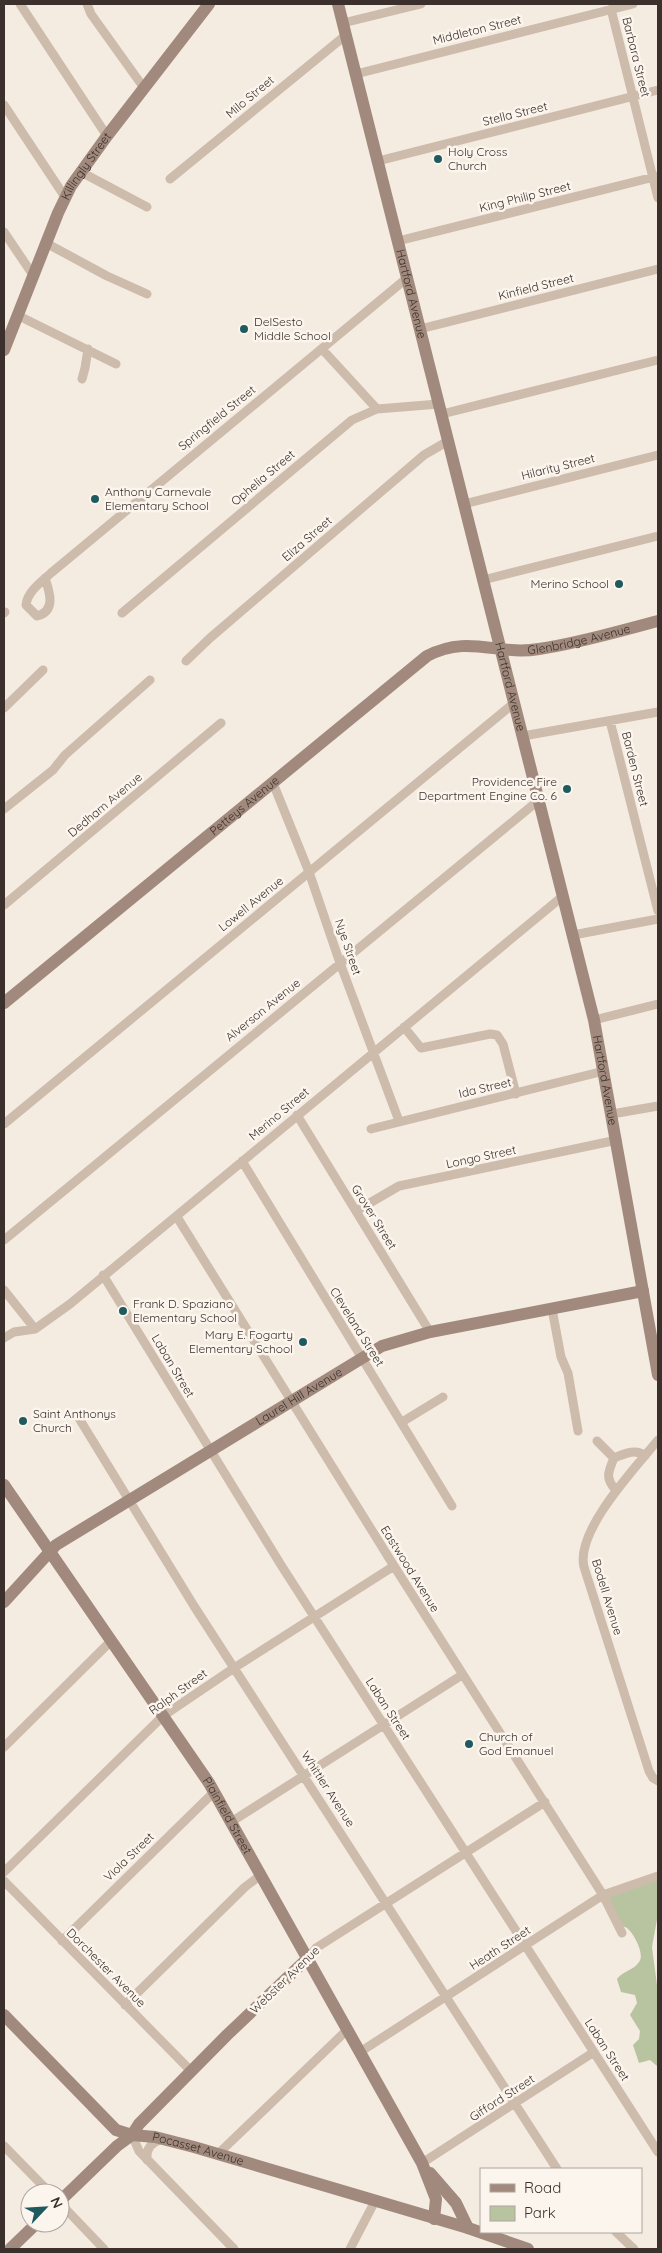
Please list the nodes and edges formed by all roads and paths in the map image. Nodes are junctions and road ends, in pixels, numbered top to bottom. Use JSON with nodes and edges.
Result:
{"nodes":[{"id":1,"x":20,"y":4,"type":"edge"},
{"id":2,"x":87,"y":4,"type":"edge"},
{"id":3,"x":209,"y":4,"type":"edge"},
{"id":4,"x":338,"y":4,"type":"edge"},
{"id":5,"x":421,"y":4,"type":"edge"},
{"id":6,"x":633,"y":4,"type":"edge"},
{"id":7,"x":611,"y":10,"type":"junction"},
{"id":8,"x":345,"y":29,"type":"junction"},
{"id":9,"x":356,"y":74,"type":"junction"},
{"id":10,"x":144,"y":88,"type":"junction"},
{"id":11,"x":658,"y":90,"type":"edge"},
{"id":12,"x":633,"y":97,"type":"junction"},
{"id":13,"x":4,"y":105,"type":"edge"},
{"id":14,"x":106,"y":136,"type":"junction"},
{"id":15,"x":378,"y":161,"type":"junction"},
{"id":16,"x":81,"y":172,"type":"junction"},
{"id":17,"x":656,"y":176,"type":"edge"},
{"id":18,"x":170,"y":179,"type":"dead end"},
{"id":19,"x":65,"y":197,"type":"junction"},
{"id":20,"x":658,"y":198,"type":"edge"},
{"id":21,"x":146,"y":207,"type":"dead end"},
{"id":22,"x":4,"y":232,"type":"edge"},
{"id":23,"x":398,"y":242,"type":"junction"},
{"id":24,"x":46,"y":243,"type":"junction"},
{"id":25,"x":658,"y":269,"type":"edge"},
{"id":26,"x":33,"y":275,"type":"junction"},
{"id":27,"x":407,"y":278,"type":"junction"},
{"id":28,"x":148,"y":294,"type":"dead end"},
{"id":29,"x":19,"y":316,"type":"junction"},
{"id":30,"x":420,"y":329,"type":"junction"},
{"id":31,"x":88,"y":349,"type":"junction"},
{"id":32,"x":322,"y":349,"type":"junction"},
{"id":33,"x":4,"y":350,"type":"edge"},
{"id":34,"x":658,"y":360,"type":"edge"},
{"id":35,"x":116,"y":364,"type":"dead end"},
{"id":36,"x":82,"y":379,"type":"dead end"},
{"id":37,"x":377,"y":409,"type":"junction"},
{"id":38,"x":440,"y":409,"type":"junction"},
{"id":39,"x":448,"y":440,"type":"junction"},
{"id":40,"x":658,"y":455,"type":"edge"},
{"id":41,"x":464,"y":504,"type":"junction"},
{"id":42,"x":658,"y":536,"type":"edge"},
{"id":43,"x":45,"y":578,"type":"dead end"},
{"id":44,"x":484,"y":580,"type":"junction"},
{"id":45,"x":122,"y":613,"type":"dead end"},
{"id":46,"x":658,"y":621,"type":"edge"},
{"id":47,"x":501,"y":649,"type":"junction"},
{"id":48,"x":186,"y":661,"type":"dead end"},
{"id":49,"x":43,"y":670,"type":"dead end"},
{"id":50,"x":150,"y":680,"type":"dead end"},
{"id":51,"x":514,"y":703,"type":"junction"},
{"id":52,"x":4,"y":708,"type":"edge"},
{"id":53,"x":658,"y":712,"type":"edge"},
{"id":54,"x":610,"y":721,"type":"junction"},
{"id":55,"x":221,"y":723,"type":"dead end"},
{"id":56,"x":523,"y":736,"type":"junction"},
{"id":57,"x":273,"y":782,"type":"junction"},
{"id":58,"x":539,"y":800,"type":"junction"},
{"id":59,"x":4,"y":809,"type":"edge"},
{"id":60,"x":310,"y":872,"type":"junction"},
{"id":61,"x":563,"y":896,"type":"junction"},
{"id":62,"x":4,"y":905,"type":"edge"},
{"id":63,"x":658,"y":911,"type":"edge"},
{"id":64,"x":658,"y":918,"type":"edge"},
{"id":65,"x":573,"y":934,"type":"junction"},
{"id":66,"x":340,"y":963,"type":"junction"},
{"id":67,"x":4,"y":1003,"type":"edge"},
{"id":68,"x":658,"y":1004,"type":"edge"},
{"id":69,"x":594,"y":1020,"type":"junction"},
{"id":70,"x":404,"y":1026,"type":"junction"},
{"id":71,"x":374,"y":1051,"type":"junction"},
{"id":72,"x":604,"y":1071,"type":"junction"},
{"id":73,"x":516,"y":1094,"type":"junction"},
{"id":74,"x":658,"y":1106,"type":"edge"},
{"id":75,"x":612,"y":1114,"type":"junction"},
{"id":76,"x":297,"y":1115,"type":"junction"},
{"id":77,"x":399,"y":1121,"type":"junction"},
{"id":78,"x":4,"y":1124,"type":"edge"},
{"id":79,"x":371,"y":1129,"type":"dead end"},
{"id":80,"x":616,"y":1140,"type":"junction"},
{"id":81,"x":242,"y":1161,"type":"junction"},
{"id":82,"x":356,"y":1211,"type":"junction"},
{"id":83,"x":177,"y":1217,"type":"junction"},
{"id":84,"x":4,"y":1240,"type":"edge"},
{"id":85,"x":103,"y":1275,"type":"junction"},
{"id":86,"x":4,"y":1290,"type":"edge"},
{"id":87,"x":643,"y":1291,"type":"junction"},
{"id":88,"x":552,"y":1309,"type":"junction"},
{"id":89,"x":35,"y":1329,"type":"junction"},
{"id":90,"x":430,"y":1332,"type":"junction"},
{"id":91,"x":4,"y":1338,"type":"edge"},
{"id":92,"x":362,"y":1358,"type":"junction"},
{"id":93,"x":658,"y":1375,"type":"edge"},
{"id":94,"x":443,"y":1397,"type":"dead end"},
{"id":95,"x":291,"y":1402,"type":"junction"},
{"id":96,"x":80,"y":1420,"type":"dead end"},
{"id":97,"x":402,"y":1422,"type":"junction"},
{"id":98,"x":578,"y":1431,"type":"dead end"},
{"id":99,"x":658,"y":1440,"type":"edge"},
{"id":100,"x":597,"y":1441,"type":"dead end"},
{"id":101,"x":209,"y":1450,"type":"junction"},
{"id":102,"x":645,"y":1456,"type":"junction"},
{"id":103,"x":614,"y":1458,"type":"junction"},
{"id":104,"x":4,"y":1486,"type":"edge"},
{"id":105,"x":616,"y":1490,"type":"junction"},
{"id":106,"x":129,"y":1500,"type":"junction"},
{"id":107,"x":452,"y":1506,"type":"dead end"},
{"id":108,"x":50,"y":1552,"type":"junction"},
{"id":109,"x":394,"y":1566,"type":"junction"},
{"id":110,"x":4,"y":1602,"type":"edge"},
{"id":111,"x":315,"y":1617,"type":"junction"},
{"id":112,"x":111,"y":1641,"type":"junction"},
{"id":113,"x":234,"y":1668,"type":"junction"},
{"id":114,"x":462,"y":1675,"type":"junction"},
{"id":115,"x":163,"y":1716,"type":"junction"},
{"id":116,"x":384,"y":1725,"type":"junction"},
{"id":117,"x":4,"y":1747,"type":"edge"},
{"id":118,"x":304,"y":1776,"type":"junction"},
{"id":119,"x":656,"y":1780,"type":"edge"},
{"id":120,"x":214,"y":1792,"type":"junction"},
{"id":121,"x":545,"y":1802,"type":"junction"},
{"id":122,"x":231,"y":1822,"type":"junction"},
{"id":123,"x":465,"y":1853,"type":"junction"},
{"id":124,"x":4,"y":1872,"type":"edge"},
{"id":125,"x":261,"y":1875,"type":"junction"},
{"id":126,"x":658,"y":1876,"type":"edge"},
{"id":127,"x":4,"y":1881,"type":"edge"},
{"id":128,"x":603,"y":1895,"type":"junction"},
{"id":129,"x":387,"y":1904,"type":"junction"},
{"id":130,"x":622,"y":1933,"type":"dead end"},
{"id":131,"x":62,"y":1941,"type":"junction"},
{"id":132,"x":525,"y":1946,"type":"junction"},
{"id":133,"x":308,"y":1958,"type":"junction"},
{"id":134,"x":447,"y":1997,"type":"junction"},
{"id":135,"x":125,"y":2005,"type":"junction"},
{"id":136,"x":4,"y":2014,"type":"edge"},
{"id":137,"x":347,"y":2030,"type":"junction"},
{"id":138,"x":360,"y":2052,"type":"junction"},
{"id":139,"x":594,"y":2052,"type":"junction"},
{"id":140,"x":192,"y":2072,"type":"junction"},
{"id":141,"x":515,"y":2104,"type":"junction"},
{"id":142,"x":132,"y":2136,"type":"junction"},
{"id":143,"x":162,"y":2139,"type":"junction"},
{"id":144,"x":4,"y":2146,"type":"edge"},
{"id":145,"x":658,"y":2152,"type":"edge"},
{"id":146,"x":218,"y":2154,"type":"junction"},
{"id":147,"x":147,"y":2160,"type":"junction"},
{"id":148,"x":422,"y":2163,"type":"junction"},
{"id":149,"x":556,"y":2168,"type":"edge"},
{"id":150,"x":40,"y":2183,"type":"edge"},
{"id":151,"x":70,"y":2192,"type":"edge"},
{"id":152,"x":375,"y":2201,"type":"junction"},
{"id":153,"x":70,"y":2213,"type":"edge"},
{"id":154,"x":434,"y":2219,"type":"junction"},
{"id":155,"x":468,"y":2228,"type":"junction"},
{"id":156,"x":480,"y":2232,"type":"edge"},
{"id":157,"x":27,"y":2233,"type":"edge"},
{"id":158,"x":482,"y":2233,"type":"edge"},
{"id":159,"x":617,"y":2233,"type":"edge"},
{"id":160,"x":353,"y":2248,"type":"edge"},
{"id":161,"x":10,"y":2249,"type":"edge"},
{"id":162,"x":104,"y":2249,"type":"edge"},
{"id":163,"x":234,"y":2249,"type":"edge"},
{"id":164,"x":528,"y":2249,"type":"edge"},
{"id":165,"x":634,"y":2249,"type":"edge"}],
"edges":[{"from":1,"to":14,"type":"street"},
{"from":2,"to":10,"type":"street"},
{"from":3,"to":10,"type":"main road","name":"Killingly Street"},
{"from":4,"to":8,"type":"main road","name":"Hartford Avenue"},
{"from":5,"to":8,"type":"street"},
{"from":6,"to":7,"type":"street","name":"Middleton Street"},
{"from":7,"to":9,"type":"street","name":"Middleton Street"},
{"from":7,"to":12,"type":"street","name":"Barbara Street"},
{"from":8,"to":9,"type":"main road","name":"Hartford Avenue"},
{"from":8,"to":18,"type":"street","name":"Milo Street"},
{"from":9,"to":15,"type":"main road","name":"Hartford Avenue"},
{"from":10,"to":14,"type":"main road","name":"Killingly Street"},
{"from":11,"to":12,"type":"street","name":"Stella Street"},
{"from":12,"to":15,"type":"street","name":"Stella Street"},
{"from":12,"to":17,"type":"street","name":"Barbara Street"},
{"from":13,"to":19,"type":"street"},
{"from":14,"to":16,"type":"main road","name":"Killingly Street"},
{"from":15,"to":23,"type":"main road","name":"Hartford Avenue"},
{"from":16,"to":19,"type":"main road","name":"Killingly Street"},
{"from":16,"to":21,"type":"street"},
{"from":17,"to":20,"type":"street","name":"Barbara Street"},
{"from":17,"to":23,"type":"street","name":"King Philip Street"},
{"from":19,"to":24,"type":"main road","name":"Killingly Street"},
{"from":22,"to":26,"type":"street"},
{"from":23,"to":27,"type":"main road","name":"Hartford Avenue"},
{"from":24,"to":26,"type":"main road","name":"Killingly Street"},
{"from":24,"to":28,"type":"street"},
{"from":25,"to":30,"type":"street","name":"Kinfield Street"},
{"from":26,"to":29,"type":"main road","name":"Killingly Street"},
{"from":27,"to":30,"type":"main road","name":"Hartford Avenue"},
{"from":27,"to":32,"type":"street","name":"Springfield Street"},
{"from":29,"to":31,"type":"street"},
{"from":29,"to":33,"type":"main road","name":"Killingly Street"},
{"from":30,"to":38,"type":"main road","name":"Hartford Avenue"},
{"from":31,"to":35,"type":"street"},
{"from":31,"to":36,"type":"street"},
{"from":32,"to":37,"type":"street"},
{"from":32,"to":43,"type":"street","name":"Springfield Street"},
{"from":34,"to":38,"type":"street","name":"Ophelia Street"},
{"from":37,"to":38,"type":"street","name":"Ophelia Street"},
{"from":37,"to":45,"type":"street","name":"Ophelia Street"},
{"from":38,"to":39,"type":"main road","name":"Hartford Avenue"},
{"from":39,"to":41,"type":"main road","name":"Hartford Avenue"},
{"from":39,"to":48,"type":"street","name":"Eliza Street"},
{"from":40,"to":41,"type":"street","name":"Hilarity Street"},
{"from":41,"to":44,"type":"main road","name":"Hartford Avenue"},
{"from":42,"to":44,"type":"street"},
{"from":44,"to":47,"type":"main road","name":"Hartford Avenue"},
{"from":46,"to":47,"type":"main road","name":"Glenbridge Avenue"},
{"from":47,"to":51,"type":"main road","name":"Hartford Avenue"},
{"from":47,"to":57,"type":"main road","name":"Petteys Avenue"},
{"from":49,"to":52,"type":"street"},
{"from":50,"to":59,"type":"street"},
{"from":51,"to":56,"type":"main road","name":"Hartford Avenue"},
{"from":51,"to":60,"type":"street","name":"Lowell Avenue"},
{"from":53,"to":54,"type":"street"},
{"from":54,"to":56,"type":"street"},
{"from":54,"to":63,"type":"street","name":"Barden Street"},
{"from":55,"to":62,"type":"street","name":"Dedham Avenue"},
{"from":56,"to":58,"type":"main road","name":"Hartford Avenue"},
{"from":57,"to":60,"type":"street","name":"Nye Street"},
{"from":57,"to":67,"type":"main road","name":"Petteys Avenue"},
{"from":58,"to":61,"type":"main road","name":"Hartford Avenue"},
{"from":58,"to":66,"type":"street","name":"Alverson Avenue"},
{"from":60,"to":66,"type":"street","name":"Nye Street"},
{"from":60,"to":78,"type":"street","name":"Lowell Avenue"},
{"from":61,"to":65,"type":"main road","name":"Hartford Avenue"},
{"from":61,"to":70,"type":"street","name":"Merino Street"},
{"from":64,"to":65,"type":"street"},
{"from":65,"to":69,"type":"main road","name":"Hartford Avenue"},
{"from":66,"to":71,"type":"street","name":"Nye Street"},
{"from":66,"to":84,"type":"street","name":"Alverson Avenue"},
{"from":68,"to":69,"type":"street"},
{"from":69,"to":72,"type":"main road","name":"Hartford Avenue"},
{"from":70,"to":71,"type":"street","name":"Merino Street"},
{"from":70,"to":73,"type":"street"},
{"from":71,"to":76,"type":"street","name":"Merino Street"},
{"from":71,"to":77,"type":"street","name":"Nye Street"},
{"from":72,"to":73,"type":"street","name":"Ida Street"},
{"from":72,"to":75,"type":"main road","name":"Hartford Avenue"},
{"from":73,"to":77,"type":"street","name":"Ida Street"},
{"from":74,"to":75,"type":"street"},
{"from":75,"to":80,"type":"main road","name":"Hartford Avenue"},
{"from":76,"to":81,"type":"street","name":"Merino Street"},
{"from":76,"to":82,"type":"street","name":"Grover Street"},
{"from":77,"to":79,"type":"street","name":"Ida Street"},
{"from":80,"to":82,"type":"street","name":"Longo Street"},
{"from":80,"to":87,"type":"main road","name":"Hartford Avenue"},
{"from":81,"to":83,"type":"street","name":"Merino Street"},
{"from":81,"to":92,"type":"street","name":"Cleveland Street"},
{"from":82,"to":90,"type":"street","name":"Grover Street"},
{"from":83,"to":85,"type":"street","name":"Merino Street"},
{"from":83,"to":95,"type":"street","name":"Eastwood Avenue"},
{"from":85,"to":89,"type":"street","name":"Merino Street"},
{"from":85,"to":101,"type":"street","name":"Laban Street"},
{"from":86,"to":89,"type":"street"},
{"from":87,"to":88,"type":"main road","name":"Laurel Hill Avenue"},
{"from":87,"to":93,"type":"main road","name":"Hartford Avenue"},
{"from":88,"to":90,"type":"main road","name":"Laurel Hill Avenue"},
{"from":88,"to":98,"type":"street"},
{"from":89,"to":91,"type":"street","name":"Merino Street"},
{"from":90,"to":92,"type":"main road","name":"Laurel Hill Avenue"},
{"from":92,"to":95,"type":"main road","name":"Laurel Hill Avenue"},
{"from":92,"to":97,"type":"street","name":"Cleveland Street"},
{"from":94,"to":97,"type":"street"},
{"from":95,"to":101,"type":"main road","name":"Laurel Hill Avenue"},
{"from":95,"to":109,"type":"street","name":"Eastwood Avenue"},
{"from":96,"to":106,"type":"street","name":"Whittier Avenue"},
{"from":97,"to":107,"type":"street","name":"Cleveland Street"},
{"from":99,"to":102,"type":"street","name":"Bodell Avenue"},
{"from":100,"to":103,"type":"street"},
{"from":101,"to":106,"type":"main road","name":"Laurel Hill Avenue"},
{"from":101,"to":111,"type":"street","name":"Laban Street"},
{"from":102,"to":103,"type":"street"},
{"from":102,"to":105,"type":"street","name":"Bodell Avenue"},
{"from":103,"to":105,"type":"street"},
{"from":104,"to":108,"type":"main road","name":"Plainfield Street"},
{"from":105,"to":119,"type":"street","name":"Bodell Avenue"},
{"from":106,"to":108,"type":"main road","name":"Laurel Hill Avenue"},
{"from":106,"to":113,"type":"street","name":"Whittier Avenue"},
{"from":108,"to":110,"type":"main road","name":"Laurel Hill Avenue"},
{"from":108,"to":112,"type":"main road","name":"Plainfield Street"},
{"from":109,"to":111,"type":"street","name":"Ralph Street"},
{"from":109,"to":114,"type":"street","name":"Eastwood Avenue"},
{"from":111,"to":113,"type":"street","name":"Ralph Street"},
{"from":111,"to":116,"type":"street","name":"Laban Street"},
{"from":112,"to":115,"type":"main road","name":"Plainfield Street"},
{"from":112,"to":117,"type":"street"},
{"from":113,"to":115,"type":"street","name":"Ralph Street"},
{"from":113,"to":118,"type":"street","name":"Whittier Avenue"},
{"from":114,"to":116,"type":"street"},
{"from":114,"to":121,"type":"street","name":"Eastwood Avenue"},
{"from":115,"to":120,"type":"main road","name":"Plainfield Street"},
{"from":115,"to":124,"type":"street","name":"Ralph Street"},
{"from":116,"to":118,"type":"street"},
{"from":116,"to":123,"type":"street","name":"Laban Street"},
{"from":118,"to":122,"type":"street"},
{"from":118,"to":129,"type":"street","name":"Whittier Avenue"},
{"from":120,"to":122,"type":"main road","name":"Plainfield Street"},
{"from":120,"to":131,"type":"street","name":"Viola Street"},
{"from":121,"to":123,"type":"street","name":"Webster Avenue"},
{"from":121,"to":128,"type":"street","name":"Eastwood Avenue"},
{"from":122,"to":125,"type":"main road","name":"Plainfield Street"},
{"from":123,"to":129,"type":"street","name":"Webster Avenue"},
{"from":123,"to":132,"type":"street","name":"Laban Street"},
{"from":125,"to":133,"type":"main road","name":"Plainfield Street"},
{"from":125,"to":135,"type":"street"},
{"from":126,"to":128,"type":"street","name":"Heath Street"},
{"from":127,"to":131,"type":"street","name":"Dorchester Avenue"},
{"from":128,"to":130,"type":"street","name":"Eastwood Avenue"},
{"from":128,"to":132,"type":"street","name":"Heath Street"},
{"from":129,"to":133,"type":"street","name":"Webster Avenue"},
{"from":129,"to":134,"type":"street","name":"Whittier Avenue"},
{"from":131,"to":135,"type":"street","name":"Dorchester Avenue"},
{"from":132,"to":134,"type":"street","name":"Heath Street"},
{"from":132,"to":139,"type":"street","name":"Laban Street"},
{"from":133,"to":137,"type":"main road","name":"Plainfield Street"},
{"from":133,"to":140,"type":"main road","name":"Webster Avenue"},
{"from":134,"to":138,"type":"street","name":"Heath Street"},
{"from":134,"to":141,"type":"street","name":"Whittier Avenue"},
{"from":135,"to":140,"type":"street","name":"Dorchester Avenue"},
{"from":136,"to":142,"type":"main road","name":"Pocasset Avenue"},
{"from":137,"to":138,"type":"main road","name":"Plainfield Street"},
{"from":137,"to":146,"type":"street"},
{"from":138,"to":148,"type":"main road","name":"Plainfield Street"},
{"from":139,"to":141,"type":"street","name":"Gifford Street"},
{"from":139,"to":145,"type":"street","name":"Laban Street"},
{"from":140,"to":142,"type":"main road","name":"Webster Avenue"},
{"from":141,"to":148,"type":"street","name":"Gifford Street"},
{"from":141,"to":149,"type":"street","name":"Whittier Avenue"},
{"from":142,"to":143,"type":"main road","name":"Pocasset Avenue"},
{"from":142,"to":147,"type":"street"},
{"from":142,"to":151,"type":"main road","name":"Webster Avenue"},
{"from":143,"to":146,"type":"main road","name":"Pocasset Avenue"},
{"from":143,"to":147,"type":"street"},
{"from":144,"to":150,"type":"street"},
{"from":146,"to":152,"type":"main road","name":"Pocasset Avenue"},
{"from":147,"to":163,"type":"street"},
{"from":148,"to":154,"type":"main road","name":"Plainfield Street"},
{"from":148,"to":155,"type":"main road","name":"Plainfield Street"},
{"from":152,"to":154,"type":"main road","name":"Pocasset Avenue"},
{"from":152,"to":160,"type":"street"},
{"from":153,"to":162,"type":"street"},
{"from":154,"to":155,"type":"main road"},
{"from":155,"to":156,"type":"main road"},
{"from":157,"to":161,"type":"main road"},
{"from":158,"to":164,"type":"main road"},
{"from":159,"to":165,"type":"street"}]}
